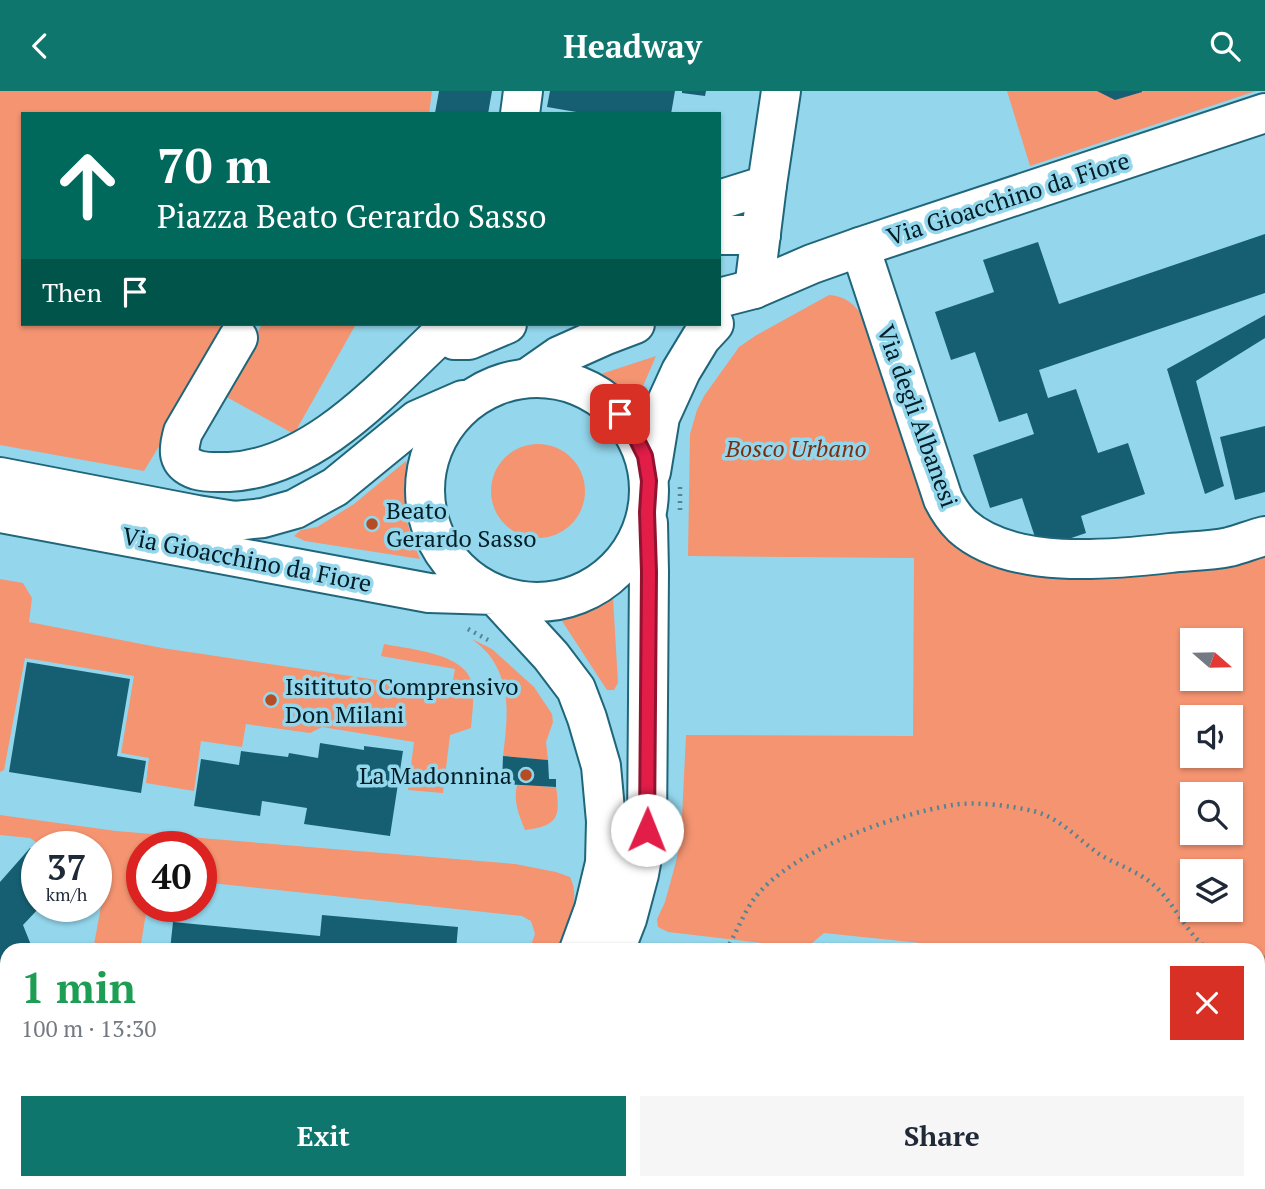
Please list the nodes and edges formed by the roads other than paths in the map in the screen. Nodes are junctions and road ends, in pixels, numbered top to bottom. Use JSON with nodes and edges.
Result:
{"nodes":[{"id":1,"x":523,"y":91,"type":"edge"},
{"id":2,"x":780,"y":91,"type":"edge"},
{"id":3,"x":520,"y":112,"type":"edge"},
{"id":4,"x":1265,"y":113,"type":"edge"},
{"id":5,"x":767,"y":185,"type":"junction"},
{"id":6,"x":721,"y":199,"type":"edge"},
{"id":7,"x":721,"y":235,"type":"edge"},
{"id":8,"x":761,"y":235,"type":"junction"},
{"id":9,"x":860,"y":247,"type":"junction"},
{"id":10,"x":737,"y":294,"type":"edge"},
{"id":11,"x":721,"y":315,"type":"edge"},
{"id":12,"x":502,"y":326,"type":"edge"},
{"id":13,"x":712,"y":326,"type":"edge"},
{"id":14,"x":612,"y":327,"type":"edge"},
{"id":15,"x":442,"y":328,"type":"edge"},
{"id":16,"x":238,"y":338,"type":"dead end"},
{"id":17,"x":529,"y":377,"type":"junction"},
{"id":18,"x":487,"y":389,"type":"junction"},
{"id":19,"x":0,"y":477,"type":"edge"},
{"id":20,"x":664,"y":499,"type":"junction"},
{"id":21,"x":0,"y":513,"type":"edge"},
{"id":22,"x":1265,"y":535,"type":"edge"},
{"id":23,"x":495,"y":595,"type":"junction"},
{"id":24,"x":582,"y":943,"type":"edge"},
{"id":25,"x":618,"y":943,"type":"edge"}],
"edges":[{"from":1,"to":3,"type":"street"},
{"from":2,"to":5,"type":"street"},
{"from":4,"to":9,"type":"street","name":"Via Gioacchino da Fiore"},
{"from":5,"to":6,"type":"street"},
{"from":5,"to":8,"type":"street"},
{"from":7,"to":8,"type":"street"},
{"from":8,"to":10,"type":"street"},
{"from":9,"to":10,"type":"street","name":"Via Gioacchino da Fiore"},
{"from":9,"to":22,"type":"street","name":"Via degli Albanesi"},
{"from":10,"to":11,"type":"street","name":"Via Gioacchino da Fiore"},
{"from":12,"to":15,"type":"street"},
{"from":13,"to":20,"type":"street"},
{"from":14,"to":17,"type":"street"},
{"from":15,"to":16,"type":"street"},
{"from":17,"to":18,"type":"street"},
{"from":17,"to":20,"type":"street"},
{"from":18,"to":19,"type":"street","name":"Via Gioacchino da Fiore"},
{"from":18,"to":23,"type":"street"},
{"from":20,"to":23,"type":"street"},
{"from":20,"to":25,"type":"street"},
{"from":21,"to":23,"type":"street","name":"Via Gioacchino da Fiore"},
{"from":23,"to":24,"type":"street"}]}
